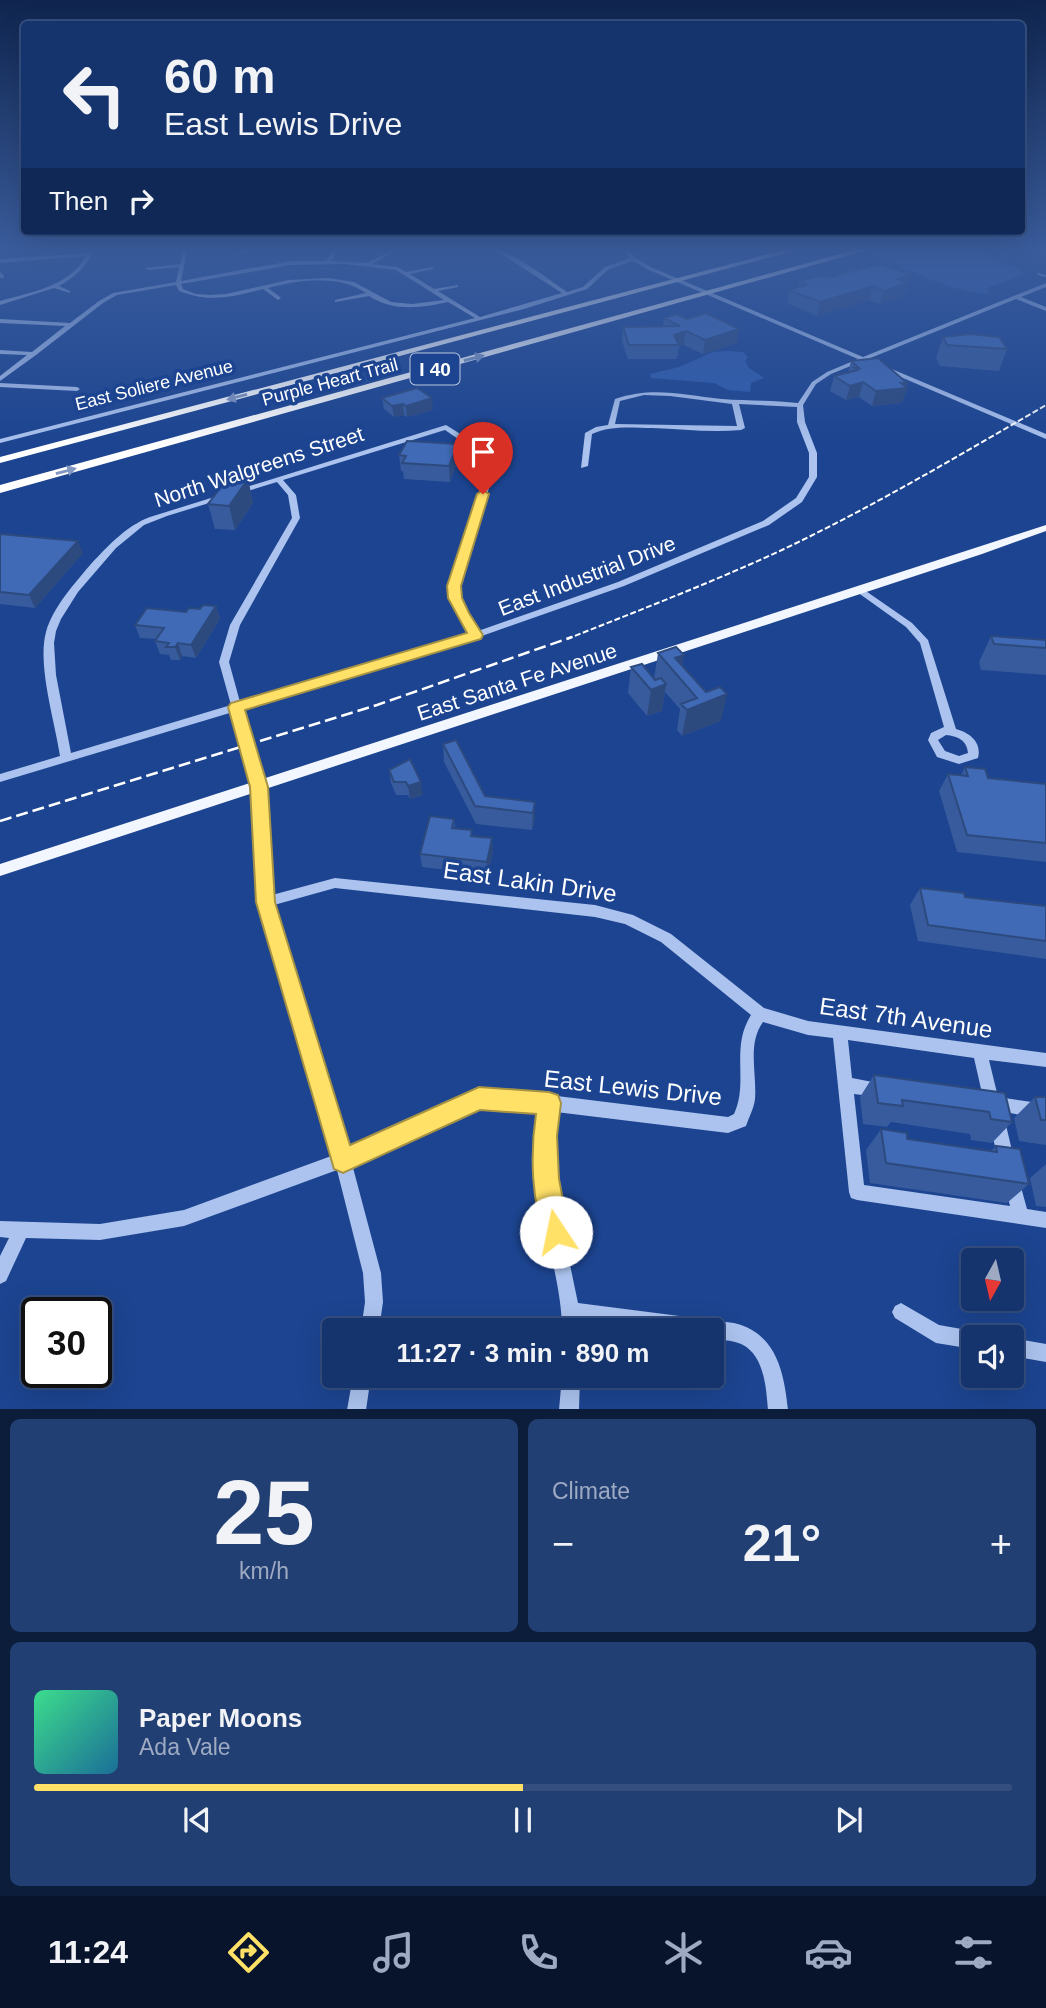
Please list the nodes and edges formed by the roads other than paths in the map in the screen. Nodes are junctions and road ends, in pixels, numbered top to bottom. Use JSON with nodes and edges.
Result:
{"nodes":[{"id":1,"x":86,"y":314,"type":"edge"},
{"id":2,"x":471,"y":314,"type":"edge"},
{"id":3,"x":498,"y":314,"type":"edge"},
{"id":4,"x":552,"y":314,"type":"edge"},
{"id":5,"x":633,"y":314,"type":"edge"},
{"id":6,"x":758,"y":314,"type":"edge"},
{"id":7,"x":974,"y":314,"type":"edge"},
{"id":8,"x":480,"y":319,"type":"junction"},
{"id":9,"x":0,"y":321,"type":"edge"},
{"id":10,"x":71,"y":325,"type":"junction"},
{"id":11,"x":0,"y":352,"type":"edge"},
{"id":12,"x":34,"y":354,"type":"junction"},
{"id":13,"x":865,"y":359,"type":"junction"},
{"id":14,"x":0,"y":379,"type":"edge"},
{"id":15,"x":0,"y":386,"type":"edge"},
{"id":16,"x":77,"y":389,"type":"dead end"},
{"id":17,"x":735,"y":402,"type":"junction"},
{"id":18,"x":800,"y":405,"type":"junction"},
{"id":19,"x":611,"y":425,"type":"junction"},
{"id":20,"x":1044,"y":436,"type":"edge"},
{"id":21,"x":0,"y":441,"type":"edge"},
{"id":22,"x":0,"y":460,"type":"edge"},
{"id":23,"x":584,"y":466,"type":"dead end"},
{"id":24,"x":278,"y":478,"type":"junction"},
{"id":25,"x":0,"y":489,"type":"edge"},
{"id":26,"x":1046,"y":528,"type":"edge"},
{"id":27,"x":860,"y":590,"type":"junction"},
{"id":28,"x":476,"y":635,"type":"junction"},
{"id":29,"x":236,"y":707,"type":"junction"},
{"id":30,"x":951,"y":731,"type":"dead end"},
{"id":31,"x":66,"y":759,"type":"junction"},
{"id":32,"x":0,"y":778,"type":"edge"},
{"id":33,"x":259,"y":787,"type":"junction"},
{"id":34,"x":0,"y":870,"type":"edge"},
{"id":35,"x":265,"y":902,"type":"junction"},
{"id":36,"x":760,"y":1014,"type":"junction"},
{"id":37,"x":840,"y":1032,"type":"junction"},
{"id":38,"x":979,"y":1051,"type":"junction"},
{"id":39,"x":1046,"y":1060,"type":"edge"},
{"id":40,"x":846,"y":1085,"type":"junction"},
{"id":41,"x":899,"y":1092,"type":"edge"},
{"id":42,"x":549,"y":1103,"type":"junction"},
{"id":43,"x":986,"y":1103,"type":"junction"},
{"id":44,"x":1046,"y":1112,"type":"edge"},
{"id":45,"x":343,"y":1160,"type":"junction"},
{"id":46,"x":1021,"y":1216,"type":"junction"},
{"id":47,"x":1046,"y":1220,"type":"edge"},
{"id":48,"x":0,"y":1228,"type":"edge"},
{"id":49,"x":21,"y":1231,"type":"junction"},
{"id":50,"x":0,"y":1275,"type":"edge"},
{"id":51,"x":571,"y":1311,"type":"junction"},
{"id":52,"x":901,"y":1312,"type":"dead end"},
{"id":53,"x":372,"y":1318,"type":"edge"},
{"id":54,"x":571,"y":1318,"type":"edge"},
{"id":55,"x":623,"y":1318,"type":"edge"},
{"id":56,"x":724,"y":1332,"type":"edge"},
{"id":57,"x":961,"y":1338,"type":"edge"},
{"id":58,"x":1024,"y":1349,"type":"edge"},
{"id":59,"x":1046,"y":1353,"type":"edge"},
{"id":60,"x":360,"y":1388,"type":"edge"},
{"id":61,"x":570,"y":1388,"type":"edge"},
{"id":62,"x":356,"y":1409,"type":"edge"},
{"id":63,"x":569,"y":1409,"type":"edge"},
{"id":64,"x":778,"y":1409,"type":"edge"}],
"edges":[{"from":1,"to":10,"type":"street"},
{"from":2,"to":8,"type":"street"},
{"from":3,"to":8,"type":"street","name":"East Soliere Avenue"},
{"from":4,"to":22,"type":"highway","name":"Purple Heart Trail","number":"I 40","one_way":true},
{"from":25,"to":5,"type":"highway","name":"Purple Heart Trail","number":"I 40","one_way":true},
{"from":6,"to":13,"type":"street"},
{"from":7,"to":13,"type":"street"},
{"from":8,"to":21,"type":"street","name":"East Soliere Avenue"},
{"from":9,"to":10,"type":"street"},
{"from":10,"to":12,"type":"street"},
{"from":11,"to":12,"type":"street"},
{"from":12,"to":14,"type":"street"},
{"from":13,"to":18,"type":"street"},
{"from":13,"to":20,"type":"street"},
{"from":15,"to":16,"type":"street"},
{"from":17,"to":18,"type":"street"},
{"from":17,"to":19,"type":"street"},
{"from":17,"to":19,"type":"street"},
{"from":18,"to":28,"type":"street","name":"East Industrial Drive"},
{"from":19,"to":23,"type":"street"},
{"from":24,"to":28,"type":"street","name":"North Walgreens Street"},
{"from":24,"to":29,"type":"street"},
{"from":24,"to":31,"type":"street","name":"North Walgreens Street"},
{"from":26,"to":27,"type":"main road","name":"East Santa Fe Avenue"},
{"from":27,"to":30,"type":"street"},
{"from":27,"to":33,"type":"main road","name":"East Santa Fe Avenue"},
{"from":28,"to":29,"type":"street","name":"East Industrial Drive"},
{"from":29,"to":31,"type":"street","name":"East Industrial Drive"},
{"from":29,"to":33,"type":"street"},
{"from":31,"to":32,"type":"street","name":"East Industrial Drive"},
{"from":33,"to":34,"type":"main road","name":"East Santa Fe Avenue"},
{"from":33,"to":35,"type":"street"},
{"from":35,"to":36,"type":"street","name":"East Lakin Drive"},
{"from":35,"to":45,"type":"street"},
{"from":36,"to":37,"type":"street","name":"East 7th Avenue"},
{"from":36,"to":42,"type":"street","name":"East Lewis Drive"},
{"from":37,"to":38,"type":"street","name":"East 7th Avenue"},
{"from":37,"to":40,"type":"street"},
{"from":38,"to":39,"type":"street","name":"East 7th Avenue"},
{"from":38,"to":43,"type":"street"},
{"from":40,"to":41,"type":"street"},
{"from":40,"to":46,"type":"street"},
{"from":42,"to":45,"type":"street","name":"East Lewis Drive"},
{"from":42,"to":51,"type":"street"},
{"from":43,"to":44,"type":"street"},
{"from":43,"to":46,"type":"street"},
{"from":45,"to":49,"type":"street","name":"East Lewis Drive"},
{"from":45,"to":53,"type":"street"},
{"from":46,"to":47,"type":"street"},
{"from":48,"to":49,"type":"street","name":"East Lewis Drive"},
{"from":49,"to":50,"type":"street"},
{"from":51,"to":54,"type":"street"},
{"from":51,"to":55,"type":"street"},
{"from":52,"to":57,"type":"street"},
{"from":56,"to":64,"type":"street"},
{"from":58,"to":59,"type":"street"},
{"from":60,"to":62,"type":"street"},
{"from":61,"to":63,"type":"street"}]}
